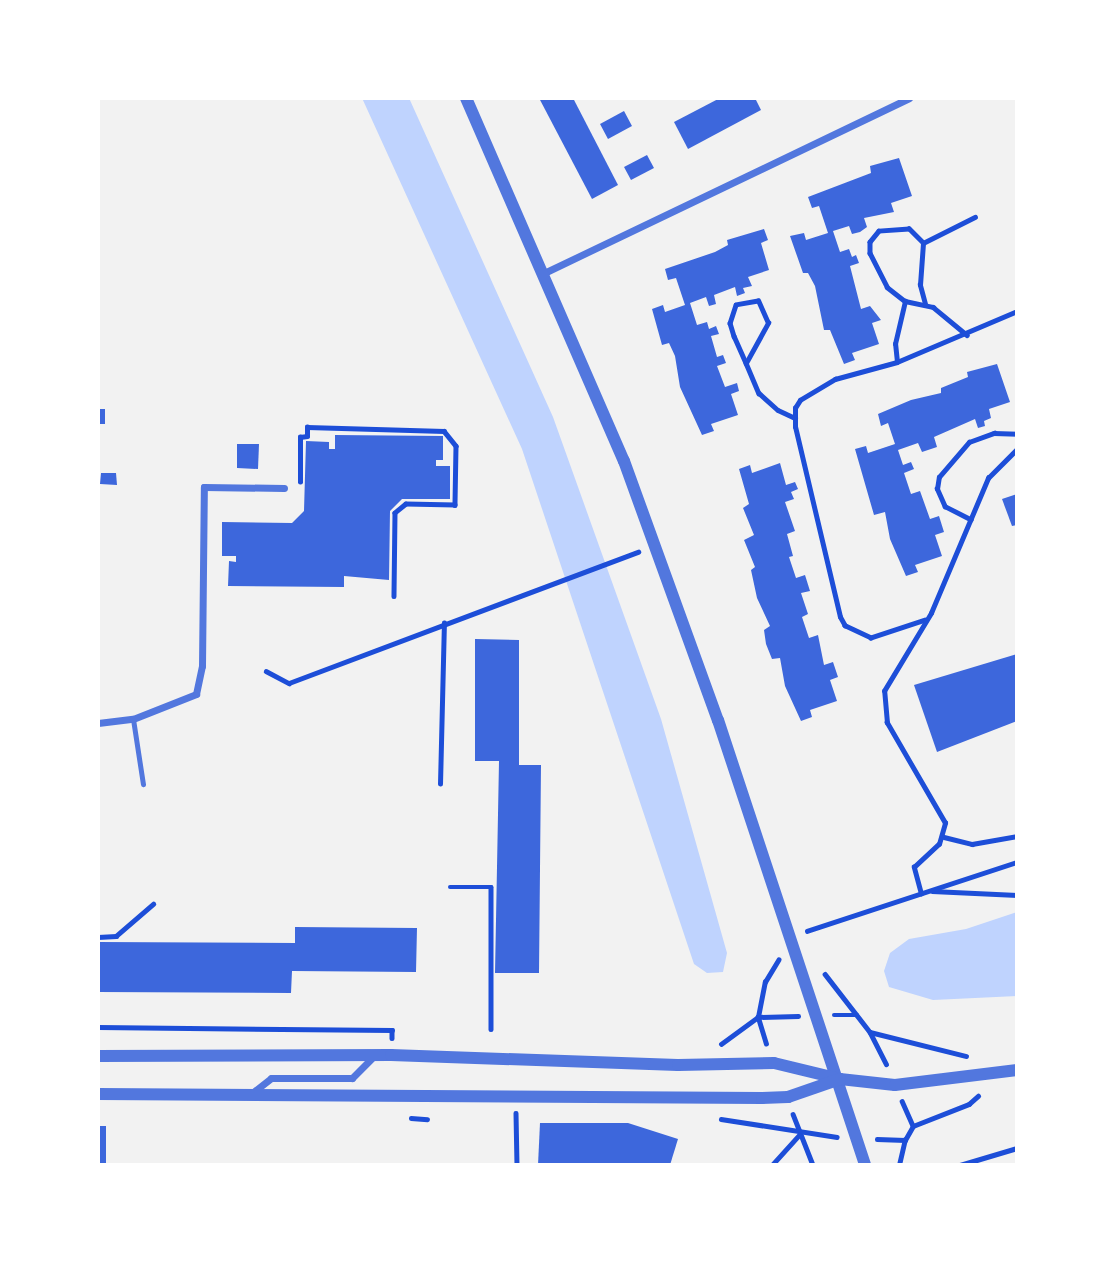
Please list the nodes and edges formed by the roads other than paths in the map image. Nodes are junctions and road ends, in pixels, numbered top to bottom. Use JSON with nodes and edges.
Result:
{"nodes":[{"id":1,"x":466,"y":98,"type":"edge"},
{"id":2,"x":909,"y":98,"type":"edge"},
{"id":3,"x":544,"y":273,"type":"junction"},
{"id":4,"x":284,"y":488,"type":"road end"},
{"id":5,"x":133,"y":719,"type":"junction"},
{"id":6,"x":98,"y":723,"type":"edge"},
{"id":7,"x":143,"y":784,"type":"dead end"},
{"id":8,"x":98,"y":1056,"type":"edge"},
{"id":9,"x":374,"y":1056,"type":"junction"},
{"id":10,"x":1010,"y":1071,"type":"edge"},
{"id":11,"x":840,"y":1079,"type":"junction"},
{"id":12,"x":98,"y":1094,"type":"edge"},
{"id":13,"x":248,"y":1096,"type":"junction"},
{"id":14,"x":865,"y":1165,"type":"edge"}],
"edges":[{"from":1,"to":3,"type":"street"},
{"from":2,"to":3,"type":"street"},
{"from":3,"to":11,"type":"street"},
{"from":4,"to":5,"type":"street"},
{"from":5,"to":6,"type":"street"},
{"from":5,"to":7,"type":"lane"},
{"from":8,"to":9,"type":"street"},
{"from":9,"to":11,"type":"street"},
{"from":9,"to":13,"type":"street"},
{"from":10,"to":11,"type":"street"},
{"from":11,"to":13,"type":"street"},
{"from":11,"to":14,"type":"street"},
{"from":12,"to":13,"type":"street"}]}
